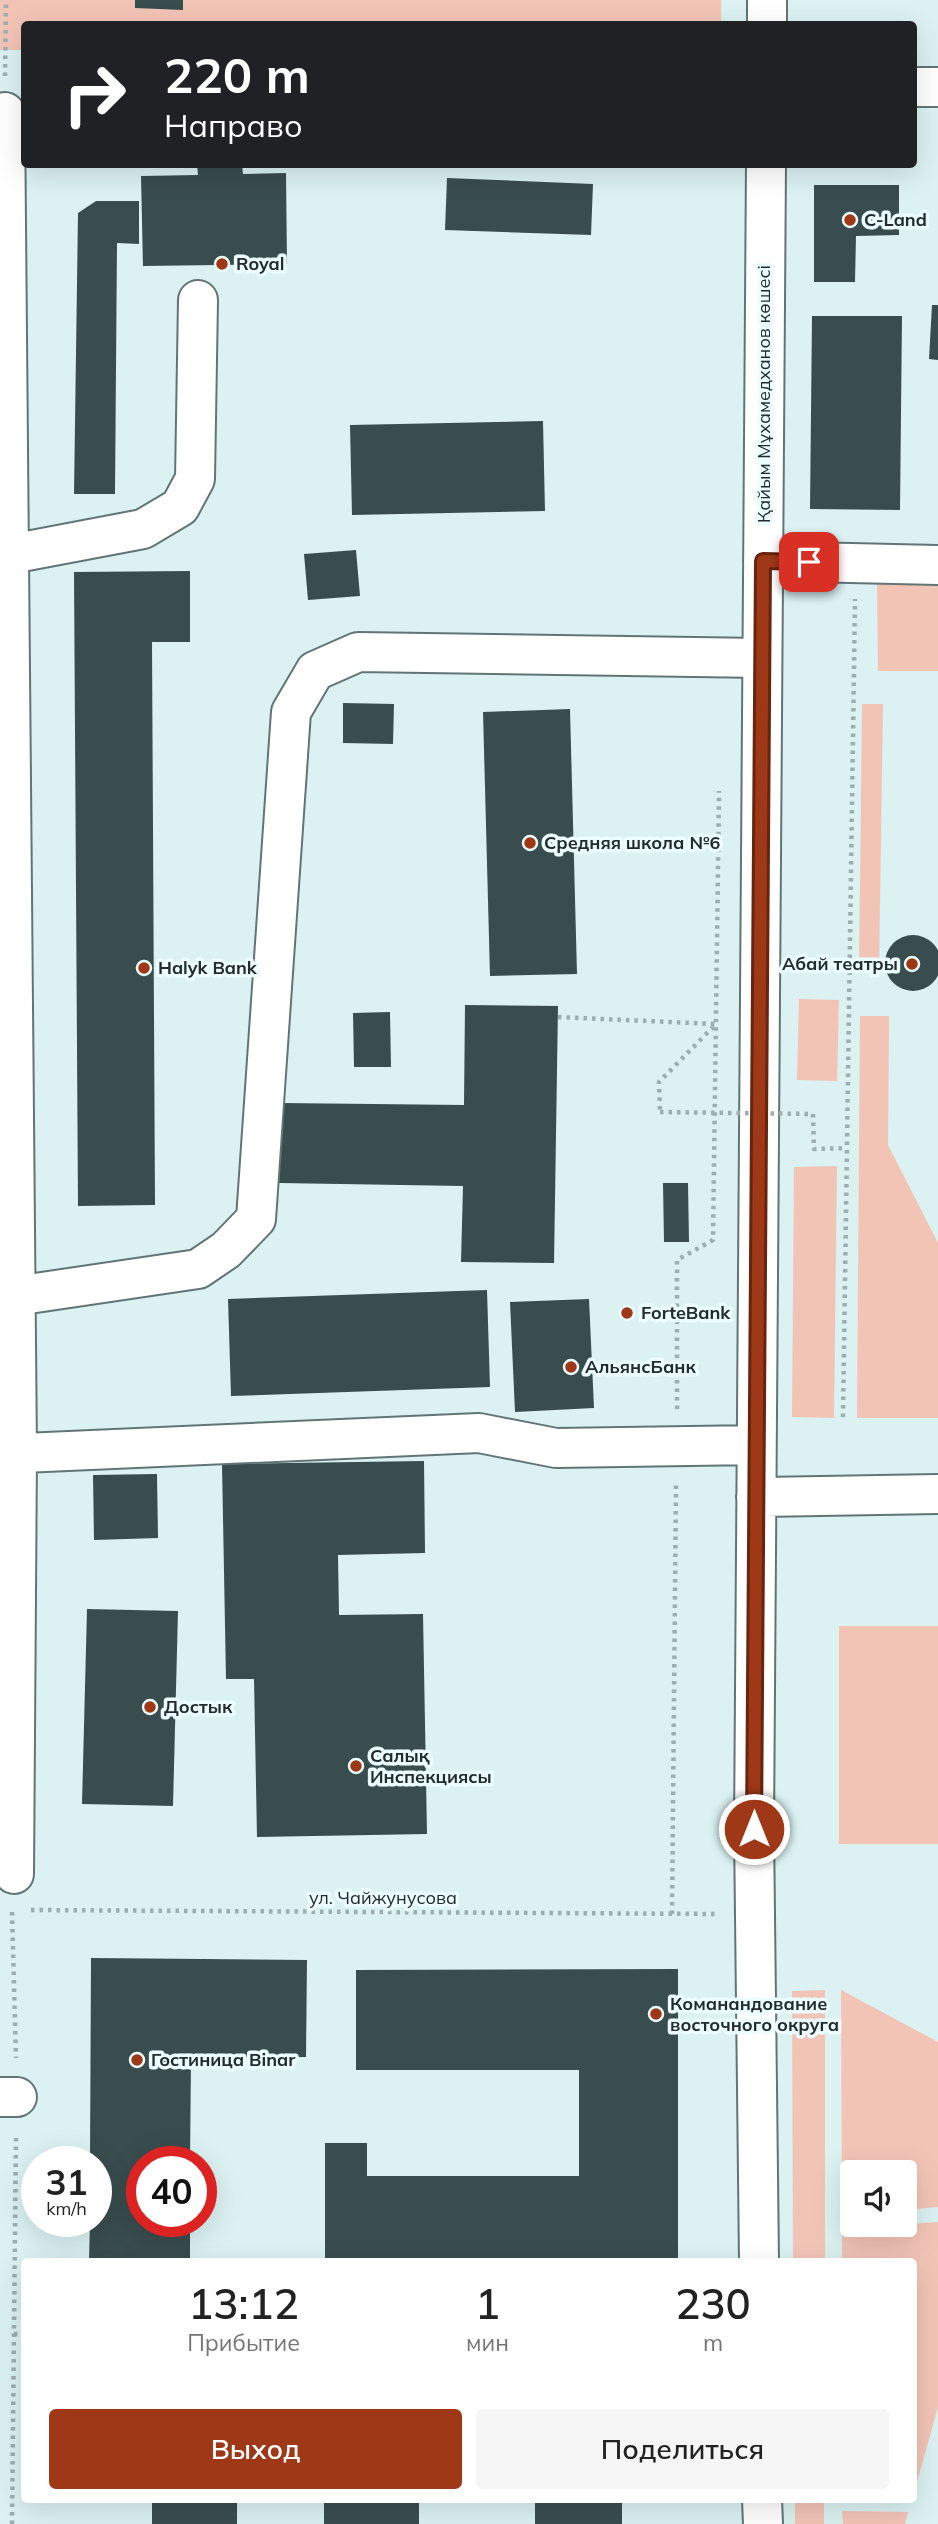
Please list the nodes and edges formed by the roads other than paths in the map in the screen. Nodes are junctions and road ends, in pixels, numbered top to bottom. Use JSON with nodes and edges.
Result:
{"nodes":[{"id":1,"x":767,"y":0,"type":"edge"},
{"id":2,"x":766,"y":21,"type":"edge"},
{"id":3,"x":917,"y":87,"type":"edge"},
{"id":4,"x":938,"y":87,"type":"edge"},
{"id":5,"x":10,"y":112,"type":"edge"},
{"id":6,"x":766,"y":168,"type":"edge"},
{"id":7,"x":198,"y":300,"type":"dead end"},
{"id":8,"x":4,"y":555,"type":"edge"},
{"id":9,"x":763,"y":561,"type":"junction"},
{"id":10,"x":938,"y":565,"type":"edge"},
{"id":11,"x":762,"y":658,"type":"junction"},
{"id":12,"x":15,"y":1296,"type":"junction"},
{"id":13,"x":756,"y":1445,"type":"junction"},
{"id":14,"x":8,"y":1454,"type":"edge"},
{"id":15,"x":938,"y":1494,"type":"edge"},
{"id":16,"x":756,"y":1497,"type":"junction"},
{"id":17,"x":13,"y":1892,"type":"road end"},
{"id":18,"x":759,"y":2258,"type":"edge"},
{"id":19,"x":762,"y":2503,"type":"edge"},
{"id":20,"x":763,"y":2524,"type":"edge"}],
"edges":[{"from":1,"to":2,"type":"street"},
{"from":3,"to":4,"type":"street"},
{"from":5,"to":8,"type":"street"},
{"from":6,"to":9,"type":"street","name":"Қайым Мұхамедханов көшесі"},
{"from":7,"to":8,"type":"street"},
{"from":8,"to":12,"type":"street"},
{"from":9,"to":10,"type":"street"},
{"from":9,"to":11,"type":"street","name":"Қайым Мұхамедханов көшесі"},
{"from":11,"to":12,"type":"street"},
{"from":11,"to":13,"type":"street","name":"Қайым Мұхамедханов көшесі"},
{"from":12,"to":14,"type":"street"},
{"from":13,"to":14,"type":"street"},
{"from":13,"to":16,"type":"street","name":"Қайым Мұхамедханов көшесі"},
{"from":14,"to":17,"type":"street"},
{"from":15,"to":16,"type":"street"},
{"from":16,"to":18,"type":"street","name":"Қайым Мұхамедханов көшесі"},
{"from":19,"to":20,"type":"street"}]}
